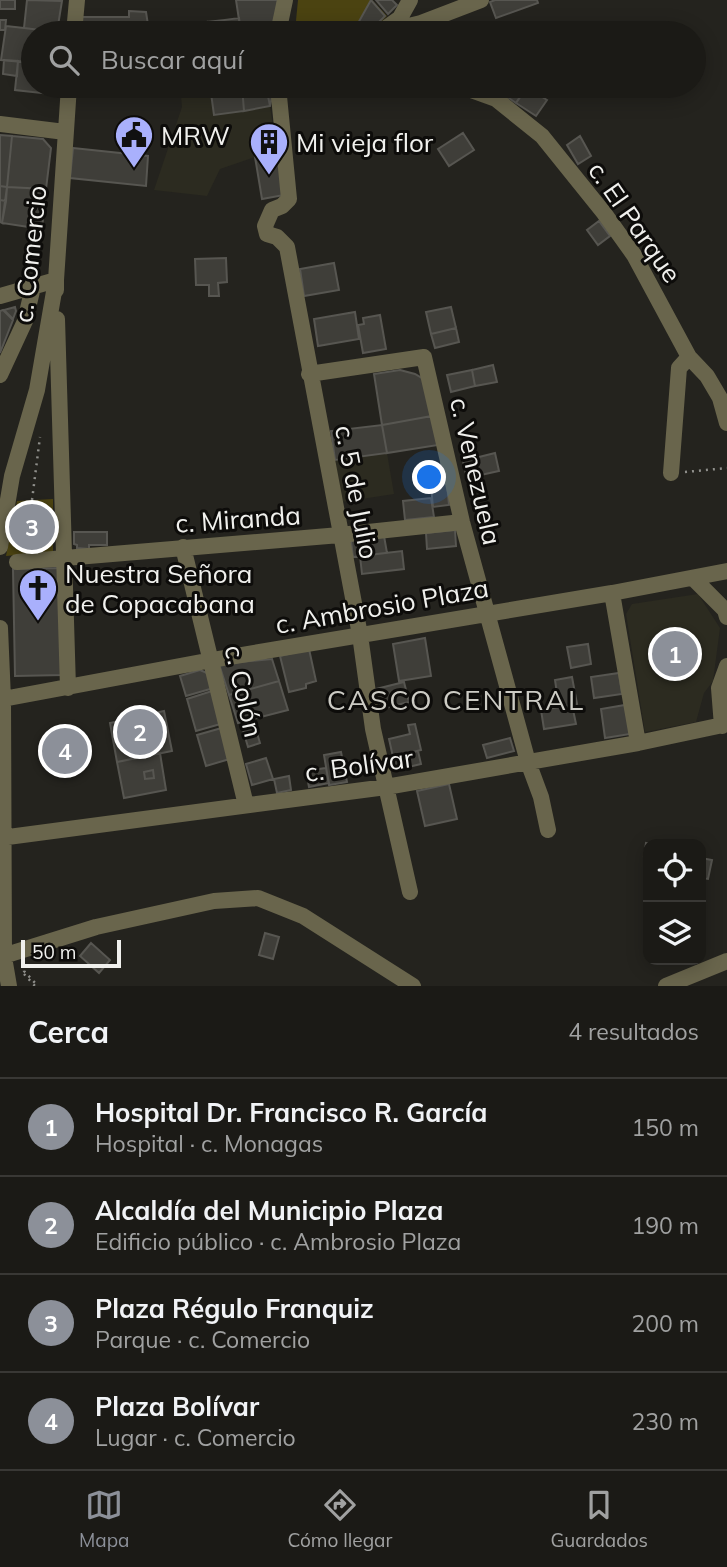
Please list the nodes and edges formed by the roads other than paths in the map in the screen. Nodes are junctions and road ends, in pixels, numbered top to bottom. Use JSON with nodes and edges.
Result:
{"nodes":[{"id":1,"x":76,"y":0,"type":"edge"},
{"id":2,"x":285,"y":0,"type":"edge"},
{"id":3,"x":410,"y":0,"type":"edge"},
{"id":4,"x":481,"y":0,"type":"edge"},
{"id":5,"x":75,"y":21,"type":"edge"},
{"id":6,"x":281,"y":21,"type":"edge"},
{"id":7,"x":396,"y":21,"type":"edge"},
{"id":8,"x":426,"y":21,"type":"edge"},
{"id":9,"x":68,"y":98,"type":"edge"},
{"id":10,"x":279,"y":98,"type":"edge"},
{"id":11,"x":493,"y":98,"type":"edge"},
{"id":12,"x":0,"y":124,"type":"edge"},
{"id":13,"x":65,"y":132,"type":"junction"},
{"id":14,"x":56,"y":280,"type":"junction"},
{"id":15,"x":33,"y":287,"type":"junction"},
{"id":16,"x":0,"y":296,"type":"edge"},
{"id":17,"x":689,"y":357,"type":"junction"},
{"id":18,"x":309,"y":374,"type":"junction"},
{"id":19,"x":0,"y":375,"type":"edge"},
{"id":20,"x":727,"y":423,"type":"edge"},
{"id":21,"x":671,"y":473,"type":"road end"},
{"id":22,"x":462,"y":522,"type":"junction"},
{"id":23,"x":340,"y":536,"type":"junction"},
{"id":24,"x":0,"y":547,"type":"edge"},
{"id":25,"x":183,"y":547,"type":"junction"},
{"id":26,"x":63,"y":558,"type":"junction"},
{"id":27,"x":17,"y":562,"type":"dead end"},
{"id":28,"x":727,"y":570,"type":"edge"},
{"id":29,"x":693,"y":578,"type":"junction"},
{"id":30,"x":612,"y":593,"type":"junction"},
{"id":31,"x":486,"y":613,"type":"junction"},
{"id":32,"x":727,"y":617,"type":"edge"},
{"id":33,"x":0,"y":628,"type":"edge"},
{"id":34,"x":360,"y":635,"type":"junction"},
{"id":35,"x":212,"y":660,"type":"junction"},
{"id":36,"x":727,"y":666,"type":"edge"},
{"id":37,"x":68,"y":688,"type":"junction"},
{"id":38,"x":3,"y":699,"type":"junction"},
{"id":39,"x":724,"y":701,"type":"edge"},
{"id":40,"x":725,"y":725,"type":"edge"},
{"id":41,"x":638,"y":743,"type":"junction"},
{"id":42,"x":528,"y":762,"type":"junction"},
{"id":43,"x":386,"y":786,"type":"junction"},
{"id":44,"x":246,"y":806,"type":"junction"},
{"id":45,"x":548,"y":830,"type":"dead end"},
{"id":46,"x":1,"y":838,"type":"edge"},
{"id":47,"x":410,"y":892,"type":"dead end"},
{"id":48,"x":2,"y":957,"type":"edge"},
{"id":49,"x":727,"y":961,"type":"edge"},
{"id":50,"x":407,"y":984,"type":"edge"},
{"id":51,"x":9,"y":986,"type":"edge"},
{"id":52,"x":666,"y":986,"type":"edge"}],
"edges":[{"from":1,"to":5,"type":"street"},
{"from":2,"to":6,"type":"street"},
{"from":3,"to":7,"type":"street"},
{"from":4,"to":8,"type":"street"},
{"from":9,"to":13,"type":"street","name":"c. Comercio"},
{"from":10,"to":18,"type":"street","name":"c. 5 de Julio"},
{"from":11,"to":17,"type":"street","name":"c. El Parque"},
{"from":12,"to":13,"type":"street"},
{"from":13,"to":14,"type":"street","name":"c. Comercio"},
{"from":14,"to":15,"type":"street"},
{"from":14,"to":24,"type":"street","name":"c. Comercio"},
{"from":14,"to":26,"type":"street"},
{"from":15,"to":16,"type":"street"},
{"from":15,"to":19,"type":"street"},
{"from":17,"to":20,"type":"street","name":"c. El Parque"},
{"from":17,"to":21,"type":"street"},
{"from":18,"to":22,"type":"street","name":"c. Venezuela"},
{"from":18,"to":23,"type":"street","name":"c. 5 de Julio"},
{"from":22,"to":23,"type":"street","name":"c. Miranda"},
{"from":22,"to":31,"type":"street","name":"c. Venezuela"},
{"from":23,"to":25,"type":"street","name":"c. Miranda"},
{"from":23,"to":34,"type":"street","name":"c. 5 de Julio"},
{"from":25,"to":26,"type":"street","name":"c. Miranda"},
{"from":25,"to":35,"type":"street","name":"c. Colón"},
{"from":26,"to":27,"type":"street","name":"c. Miranda"},
{"from":26,"to":37,"type":"street"},
{"from":28,"to":29,"type":"street","name":"c. Ambrosio Plaza"},
{"from":29,"to":30,"type":"street","name":"c. Ambrosio Plaza"},
{"from":29,"to":32,"type":"street"},
{"from":30,"to":31,"type":"street","name":"c. Ambrosio Plaza"},
{"from":30,"to":41,"type":"street"},
{"from":31,"to":34,"type":"street","name":"c. Ambrosio Plaza"},
{"from":31,"to":42,"type":"street","name":"c. Venezuela"},
{"from":33,"to":38,"type":"street"},
{"from":34,"to":35,"type":"street","name":"c. Ambrosio Plaza"},
{"from":34,"to":43,"type":"street","name":"c. 5 de Julio"},
{"from":35,"to":37,"type":"street","name":"c. Ambrosio Plaza"},
{"from":35,"to":44,"type":"street","name":"c. Colón"},
{"from":36,"to":39,"type":"street"},
{"from":37,"to":38,"type":"street","name":"c. Ambrosio Plaza"},
{"from":38,"to":46,"type":"street"},
{"from":39,"to":40,"type":"street"},
{"from":40,"to":41,"type":"street","name":"c. Bolívar"},
{"from":41,"to":42,"type":"street","name":"c. Bolívar"},
{"from":42,"to":43,"type":"street","name":"c. Bolívar"},
{"from":42,"to":45,"type":"street","name":"c. Venezuela"},
{"from":43,"to":44,"type":"street","name":"c. Bolívar"},
{"from":43,"to":47,"type":"street","name":"c. 5 de Julio"},
{"from":44,"to":46,"type":"street","name":"c. Bolívar"},
{"from":46,"to":48,"type":"street"},
{"from":48,"to":50,"type":"street"},
{"from":48,"to":51,"type":"street"},
{"from":49,"to":52,"type":"street"}]}
